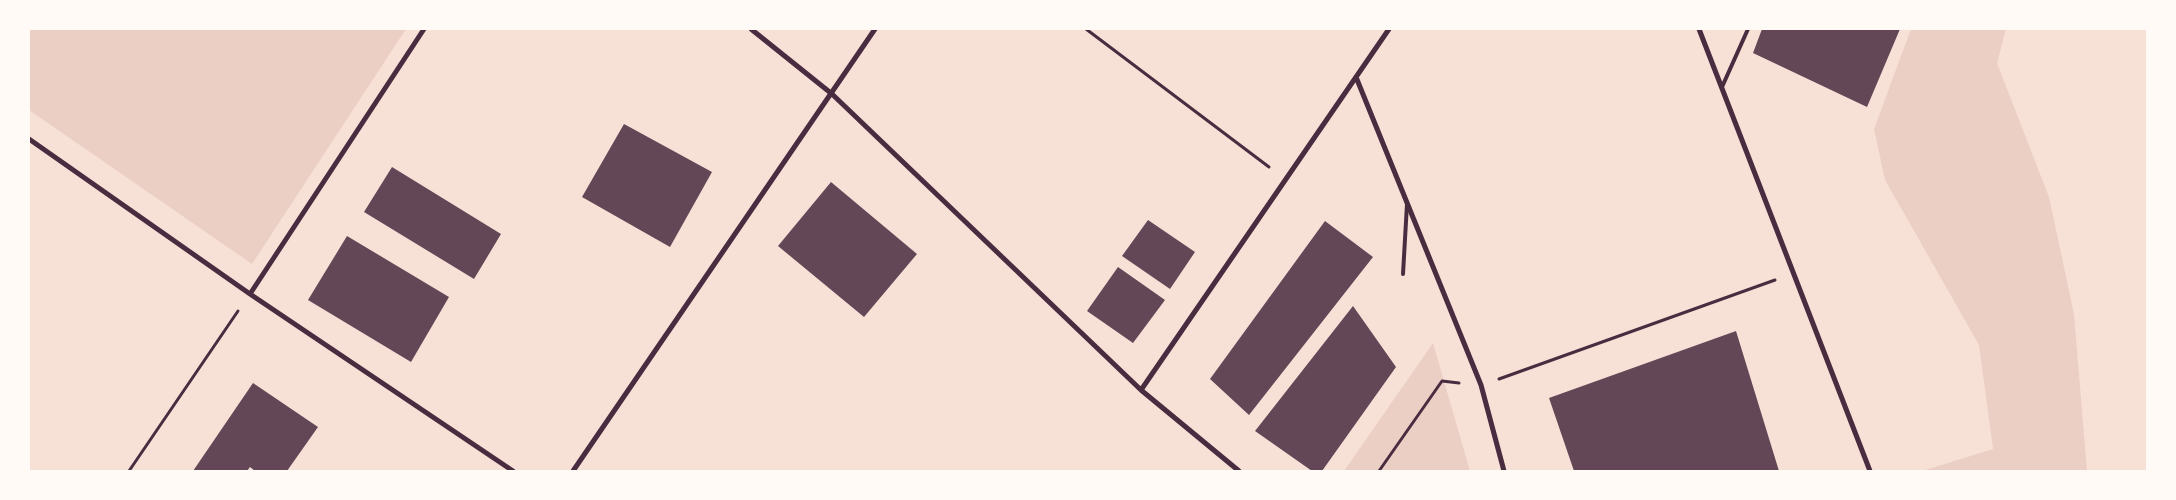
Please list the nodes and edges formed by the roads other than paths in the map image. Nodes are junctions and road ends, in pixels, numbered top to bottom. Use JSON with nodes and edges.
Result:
{"nodes":[{"id":1,"x":424,"y":29,"type":"edge"},
{"id":2,"x":751,"y":29,"type":"edge"},
{"id":3,"x":875,"y":29,"type":"edge"},
{"id":4,"x":1389,"y":29,"type":"edge"},
{"id":5,"x":1699,"y":29,"type":"edge"},
{"id":6,"x":1748,"y":29,"type":"edge"},
{"id":7,"x":1356,"y":77,"type":"junction"},
{"id":8,"x":1722,"y":87,"type":"junction"},
{"id":9,"x":832,"y":94,"type":"junction"},
{"id":10,"x":29,"y":139,"type":"edge"},
{"id":11,"x":1407,"y":201,"type":"junction"},
{"id":12,"x":1403,"y":274,"type":"dead end"},
{"id":13,"x":250,"y":294,"type":"junction"},
{"id":14,"x":1141,"y":390,"type":"junction"},
{"id":15,"x":513,"y":471,"type":"edge"},
{"id":16,"x":573,"y":471,"type":"edge"},
{"id":17,"x":1239,"y":471,"type":"edge"},
{"id":18,"x":1504,"y":471,"type":"edge"},
{"id":19,"x":1870,"y":471,"type":"edge"}],
"edges":[{"from":1,"to":13,"type":"street"},
{"from":2,"to":9,"type":"street"},
{"from":3,"to":9,"type":"street"},
{"from":4,"to":7,"type":"street"},
{"from":5,"to":8,"type":"street"},
{"from":6,"to":8,"type":"lane"},
{"from":7,"to":11,"type":"street"},
{"from":7,"to":14,"type":"street"},
{"from":8,"to":19,"type":"street"},
{"from":9,"to":14,"type":"street"},
{"from":9,"to":16,"type":"street"},
{"from":10,"to":13,"type":"street"},
{"from":11,"to":12,"type":"lane"},
{"from":11,"to":18,"type":"street"},
{"from":13,"to":15,"type":"street"},
{"from":14,"to":17,"type":"street"}]}
